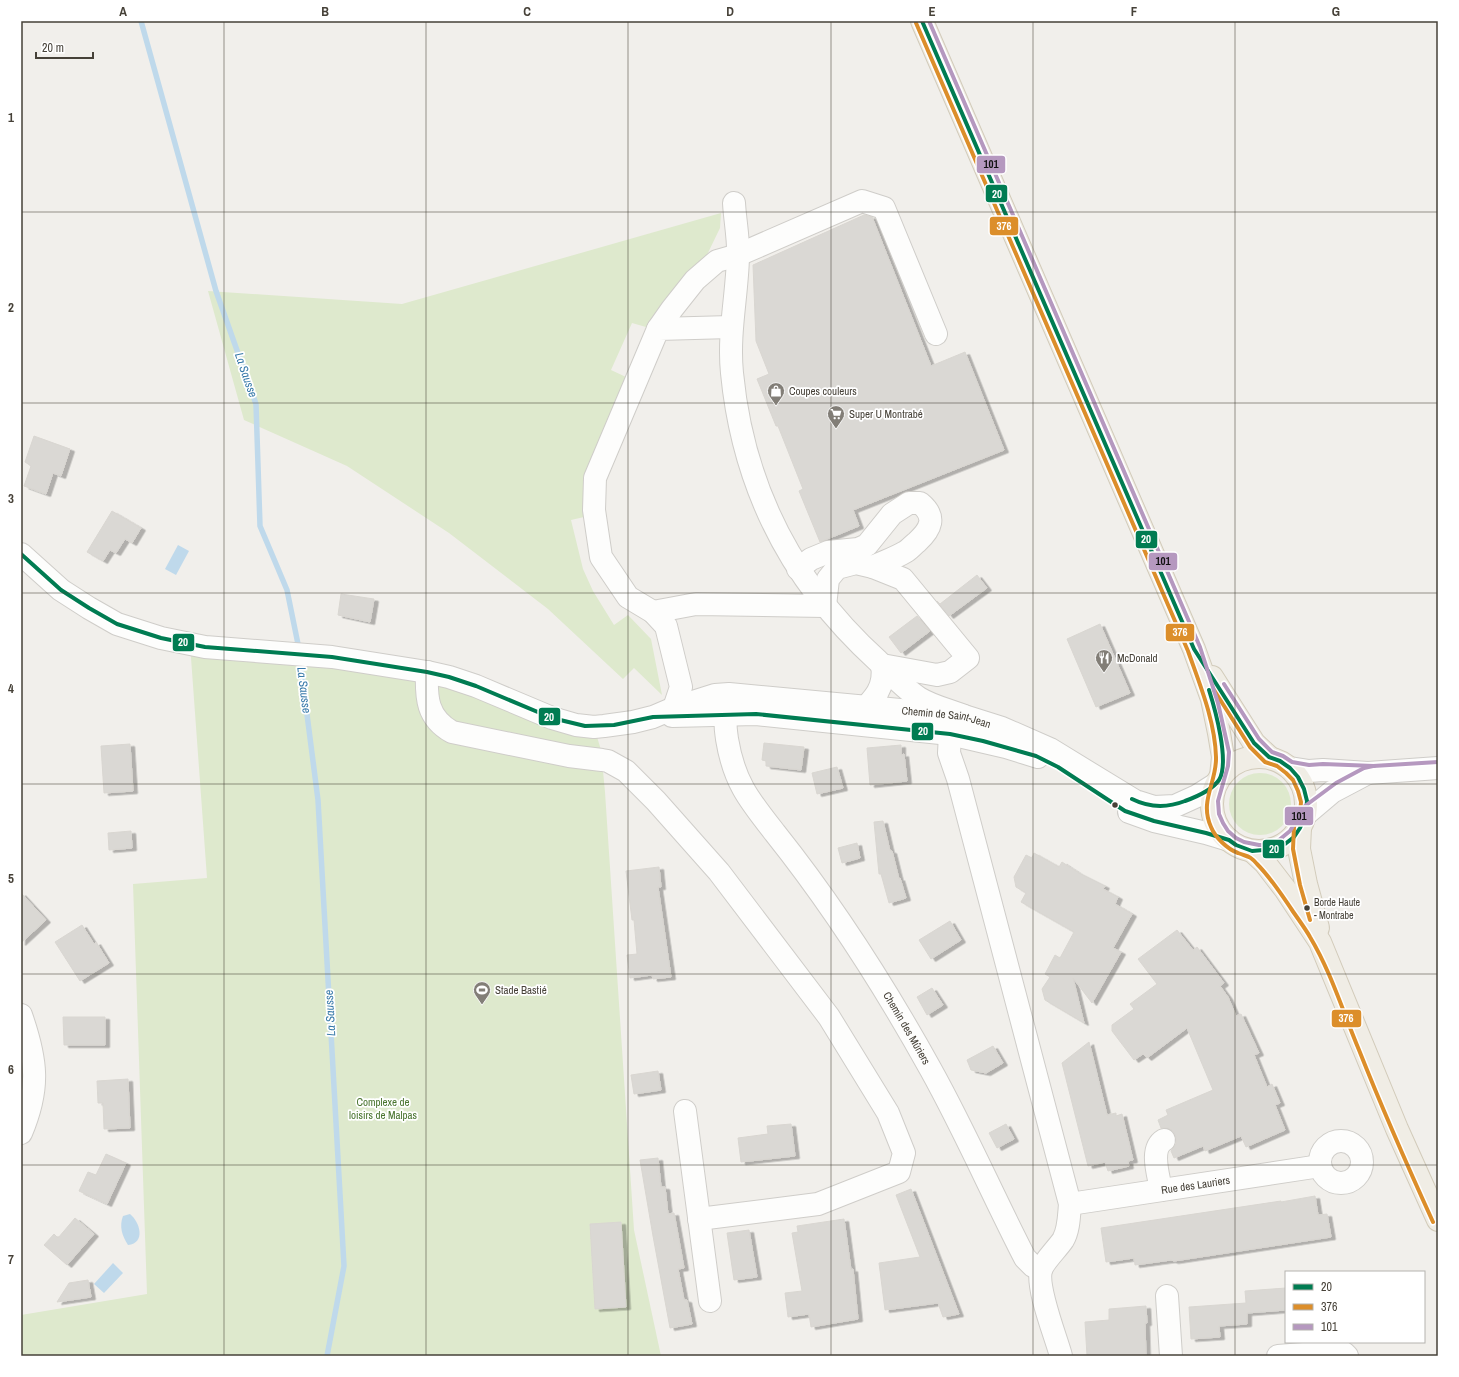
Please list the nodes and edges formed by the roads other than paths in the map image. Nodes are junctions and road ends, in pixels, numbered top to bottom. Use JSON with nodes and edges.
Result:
{"nodes":[{"id":1,"x":922,"y":21,"type":"edge"},
{"id":2,"x":734,"y":203,"type":"dead end"},
{"id":3,"x":738,"y":256,"type":"junction"},
{"id":4,"x":731,"y":327,"type":"junction"},
{"id":5,"x":658,"y":329,"type":"junction"},
{"id":6,"x":936,"y":334,"type":"dead end"},
{"id":7,"x":21,"y":554,"type":"edge"},
{"id":8,"x":873,"y":567,"type":"junction"},
{"id":9,"x":798,"y":568,"type":"junction"},
{"id":10,"x":824,"y":606,"type":"junction"},
{"id":11,"x":653,"y":612,"type":"junction"},
{"id":12,"x":1194,"y":649,"type":"junction"},
{"id":13,"x":882,"y":665,"type":"junction"},
{"id":14,"x":427,"y":672,"type":"junction"},
{"id":15,"x":681,"y":687,"type":"junction"},
{"id":16,"x":866,"y":706,"type":"junction"},
{"id":17,"x":674,"y":708,"type":"junction"},
{"id":18,"x":713,"y":710,"type":"junction"},
{"id":19,"x":964,"y":716,"type":"junction"},
{"id":20,"x":653,"y":717,"type":"junction"},
{"id":21,"x":850,"y":723,"type":"junction"},
{"id":22,"x":950,"y":734,"type":"junction"},
{"id":23,"x":983,"y":741,"type":"junction"},
{"id":24,"x":1269,"y":757,"type":"junction"},
{"id":25,"x":1290,"y":768,"type":"junction"},
{"id":26,"x":1438,"y":768,"type":"edge"},
{"id":27,"x":1368,"y":773,"type":"junction"},
{"id":28,"x":958,"y":779,"type":"junction"},
{"id":29,"x":1218,"y":780,"type":"junction"},
{"id":30,"x":1303,"y":821,"type":"junction"},
{"id":31,"x":1229,"y":840,"type":"junction"},
{"id":32,"x":1252,"y":851,"type":"junction"},
{"id":33,"x":1320,"y":942,"type":"junction"},
{"id":34,"x":21,"y":1015,"type":"edge"},
{"id":35,"x":685,"y":1111,"type":"dead end"},
{"id":36,"x":21,"y":1133,"type":"edge"},
{"id":37,"x":1164,"y":1140,"type":"dead end"},
{"id":38,"x":1320,"y":1166,"type":"dead end"},
{"id":39,"x":1161,"y":1190,"type":"junction"},
{"id":40,"x":1070,"y":1204,"type":"junction"},
{"id":41,"x":699,"y":1219,"type":"junction"},
{"id":42,"x":1438,"y":1220,"type":"edge"},
{"id":43,"x":1041,"y":1270,"type":"junction"},
{"id":44,"x":1167,"y":1296,"type":"dead end"},
{"id":45,"x":710,"y":1301,"type":"dead end"},
{"id":46,"x":1061,"y":1356,"type":"edge"},
{"id":47,"x":1171,"y":1356,"type":"edge"},
{"id":48,"x":1278,"y":1356,"type":"edge"},
{"id":49,"x":1347,"y":1356,"type":"edge"}],
"edges":[{"from":1,"to":12,"type":"main road"},
{"from":2,"to":3,"type":"street"},
{"from":3,"to":4,"type":"street"},
{"from":3,"to":5,"type":"street"},
{"from":3,"to":6,"type":"street"},
{"from":4,"to":5,"type":"street"},
{"from":4,"to":9,"type":"street"},
{"from":5,"to":11,"type":"street"},
{"from":7,"to":14,"type":"street","name":"Chemin de Saint-Jean"},
{"from":8,"to":9,"type":"street"},
{"from":8,"to":10,"type":"street"},
{"from":8,"to":13,"type":"street"},
{"from":9,"to":10,"type":"street"},
{"from":10,"to":11,"type":"street"},
{"from":10,"to":13,"type":"street"},
{"from":11,"to":15,"type":"street"},
{"from":12,"to":24,"type":"main road"},
{"from":12,"to":29,"type":"main road"},
{"from":13,"to":16,"type":"street"},
{"from":13,"to":19,"type":"street"},
{"from":14,"to":20,"type":"street","name":"Chemin de Saint-Jean"},
{"from":14,"to":41,"type":"street"},
{"from":15,"to":17,"type":"street"},
{"from":15,"to":18,"type":"street"},
{"from":16,"to":18,"type":"street","name":"Chemin de Saint-Jean"},
{"from":16,"to":19,"type":"street","name":"Chemin de Saint-Jean"},
{"from":16,"to":21,"type":"street"},
{"from":17,"to":18,"type":"street","name":"Chemin de Saint-Jean"},
{"from":17,"to":20,"type":"street","name":"Chemin de Saint-Jean"},
{"from":18,"to":20,"type":"street","name":"Chemin de Saint-Jean"},
{"from":18,"to":21,"type":"street","name":"Chemin de Saint-Jean"},
{"from":18,"to":43,"type":"street","name":"Chemin des Mûriers"},
{"from":19,"to":22,"type":"street"},
{"from":19,"to":29,"type":"street","name":"Chemin de Saint-Jean"},
{"from":21,"to":22,"type":"street","name":"Chemin de Saint-Jean"},
{"from":22,"to":23,"type":"street","name":"Chemin de Saint-Jean"},
{"from":22,"to":28,"type":"street"},
{"from":23,"to":28,"type":"street"},
{"from":23,"to":31,"type":"street","name":"Chemin de Saint-Jean"},
{"from":24,"to":25,"type":"main road"},
{"from":24,"to":29,"type":"main road"},
{"from":25,"to":27,"type":"street"},
{"from":25,"to":30,"type":"main road"},
{"from":26,"to":27,"type":"street"},
{"from":27,"to":30,"type":"street"},
{"from":28,"to":40,"type":"street"},
{"from":29,"to":31,"type":"main road"},
{"from":30,"to":32,"type":"main road"},
{"from":30,"to":33,"type":"main road"},
{"from":31,"to":32,"type":"main road"},
{"from":32,"to":33,"type":"main road"},
{"from":33,"to":42,"type":"main road"},
{"from":34,"to":36,"type":"street"},
{"from":35,"to":41,"type":"street"},
{"from":37,"to":39,"type":"street"},
{"from":38,"to":39,"type":"street","name":"Rue des Lauriers"},
{"from":39,"to":40,"type":"street","name":"Rue des Lauriers"},
{"from":40,"to":43,"type":"street"},
{"from":41,"to":45,"type":"street"},
{"from":43,"to":46,"type":"street"},
{"from":44,"to":47,"type":"street"},
{"from":48,"to":49,"type":"street"}]}
